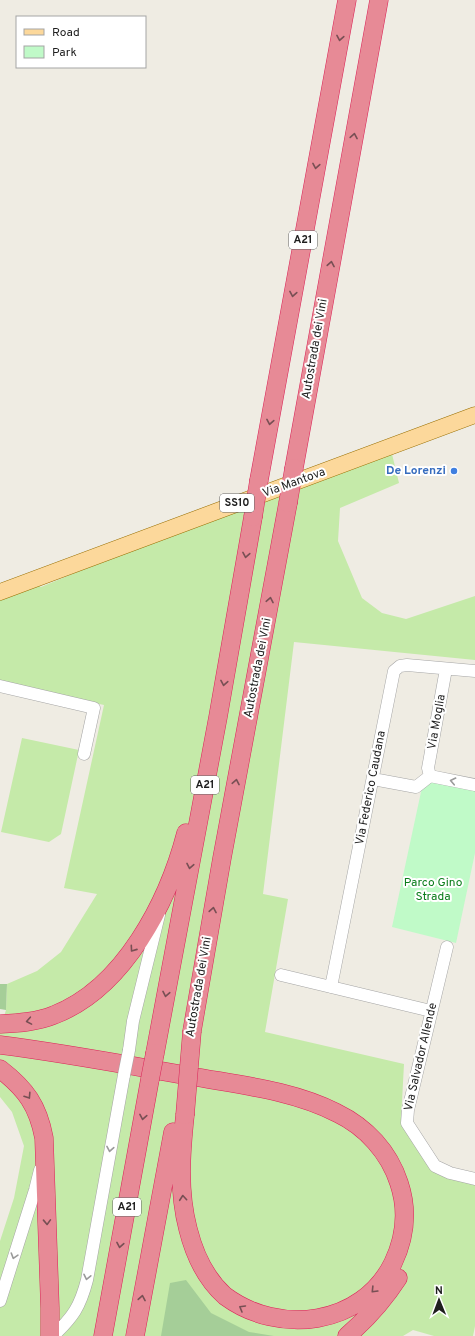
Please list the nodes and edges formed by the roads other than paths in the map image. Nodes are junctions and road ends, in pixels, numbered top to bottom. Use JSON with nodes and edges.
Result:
{"nodes":[{"id":1,"x":347,"y":0,"type":"edge"},
{"id":2,"x":379,"y":0,"type":"edge"},
{"id":3,"x":475,"y":415,"type":"edge"},
{"id":4,"x":0,"y":592,"type":"edge"},
{"id":5,"x":446,"y":669,"type":"junction"},
{"id":6,"x":475,"y":671,"type":"edge"},
{"id":7,"x":0,"y":686,"type":"edge"},
{"id":8,"x":218,"y":717,"type":"junction"},
{"id":9,"x":84,"y":754,"type":"dead end"},
{"id":10,"x":430,"y":776,"type":"junction"},
{"id":11,"x":373,"y":778,"type":"junction"},
{"id":12,"x":475,"y":785,"type":"edge"},
{"id":13,"x":167,"y":887,"type":"junction"},
{"id":14,"x":447,"y":947,"type":"dead end"},
{"id":15,"x":281,"y":975,"type":"dead end"},
{"id":16,"x":331,"y":987,"type":"junction"},
{"id":17,"x":432,"y":1011,"type":"junction"},
{"id":18,"x":0,"y":1024,"type":"edge"},
{"id":19,"x":0,"y":1033,"type":"edge"},
{"id":20,"x":0,"y":1045,"type":"edge"},
{"id":21,"x":0,"y":1069,"type":"edge"},
{"id":22,"x":181,"y":1114,"type":"junction"},
{"id":23,"x":45,"y":1151,"type":"junction"},
{"id":24,"x":475,"y":1179,"type":"edge"},
{"id":25,"x":0,"y":1301,"type":"edge"},
{"id":26,"x":51,"y":1336,"type":"edge"},
{"id":27,"x":103,"y":1336,"type":"edge"},
{"id":28,"x":135,"y":1336,"type":"edge"},
{"id":29,"x":347,"y":1336,"type":"edge"}],
"edges":[{"from":1,"to":8,"type":"highway","number":"A21","one_way":true,"bridge":true},
{"from":22,"to":2,"type":"highway","name":"Autostrada dei Vini","number":"A21","one_way":true,"bridge":true},
{"from":3,"to":4,"type":"main road","name":"Via Mantova","number":"SS10"},
{"from":5,"to":6,"type":"street","name":"Via Federico Caudana"},
{"from":5,"to":10,"type":"street","name":"Via Moglia"},
{"from":5,"to":11,"type":"street","name":"Via Federico Caudana"},
{"from":7,"to":9,"type":"street"},
{"from":8,"to":13,"type":"highway"},
{"from":8,"to":27,"type":"highway","number":"A21","one_way":true,"bridge":true},
{"from":10,"to":11,"type":"street"},
{"from":12,"to":10,"type":"street","one_way":true},
{"from":11,"to":16,"type":"street","name":"Via Federico Caudana"},
{"from":13,"to":18,"type":"highway","one_way":true},
{"from":13,"to":26,"type":"street","one_way":true,"bridge":true},
{"from":14,"to":17,"type":"street","name":"Via Salvador Allende"},
{"from":15,"to":16,"type":"street"},
{"from":16,"to":17,"type":"street"},
{"from":17,"to":24,"type":"street","name":"Via Salvador Allende"},
{"from":19,"to":29,"type":"highway"},
{"from":20,"to":22,"type":"highway","one_way":true},
{"from":21,"to":23,"type":"highway","one_way":true},
{"from":28,"to":22,"type":"highway","name":"Autostrada dei Vini","number":"A21","one_way":true},
{"from":23,"to":25,"type":"street","one_way":true},
{"from":23,"to":26,"type":"highway","one_way":true}]}
